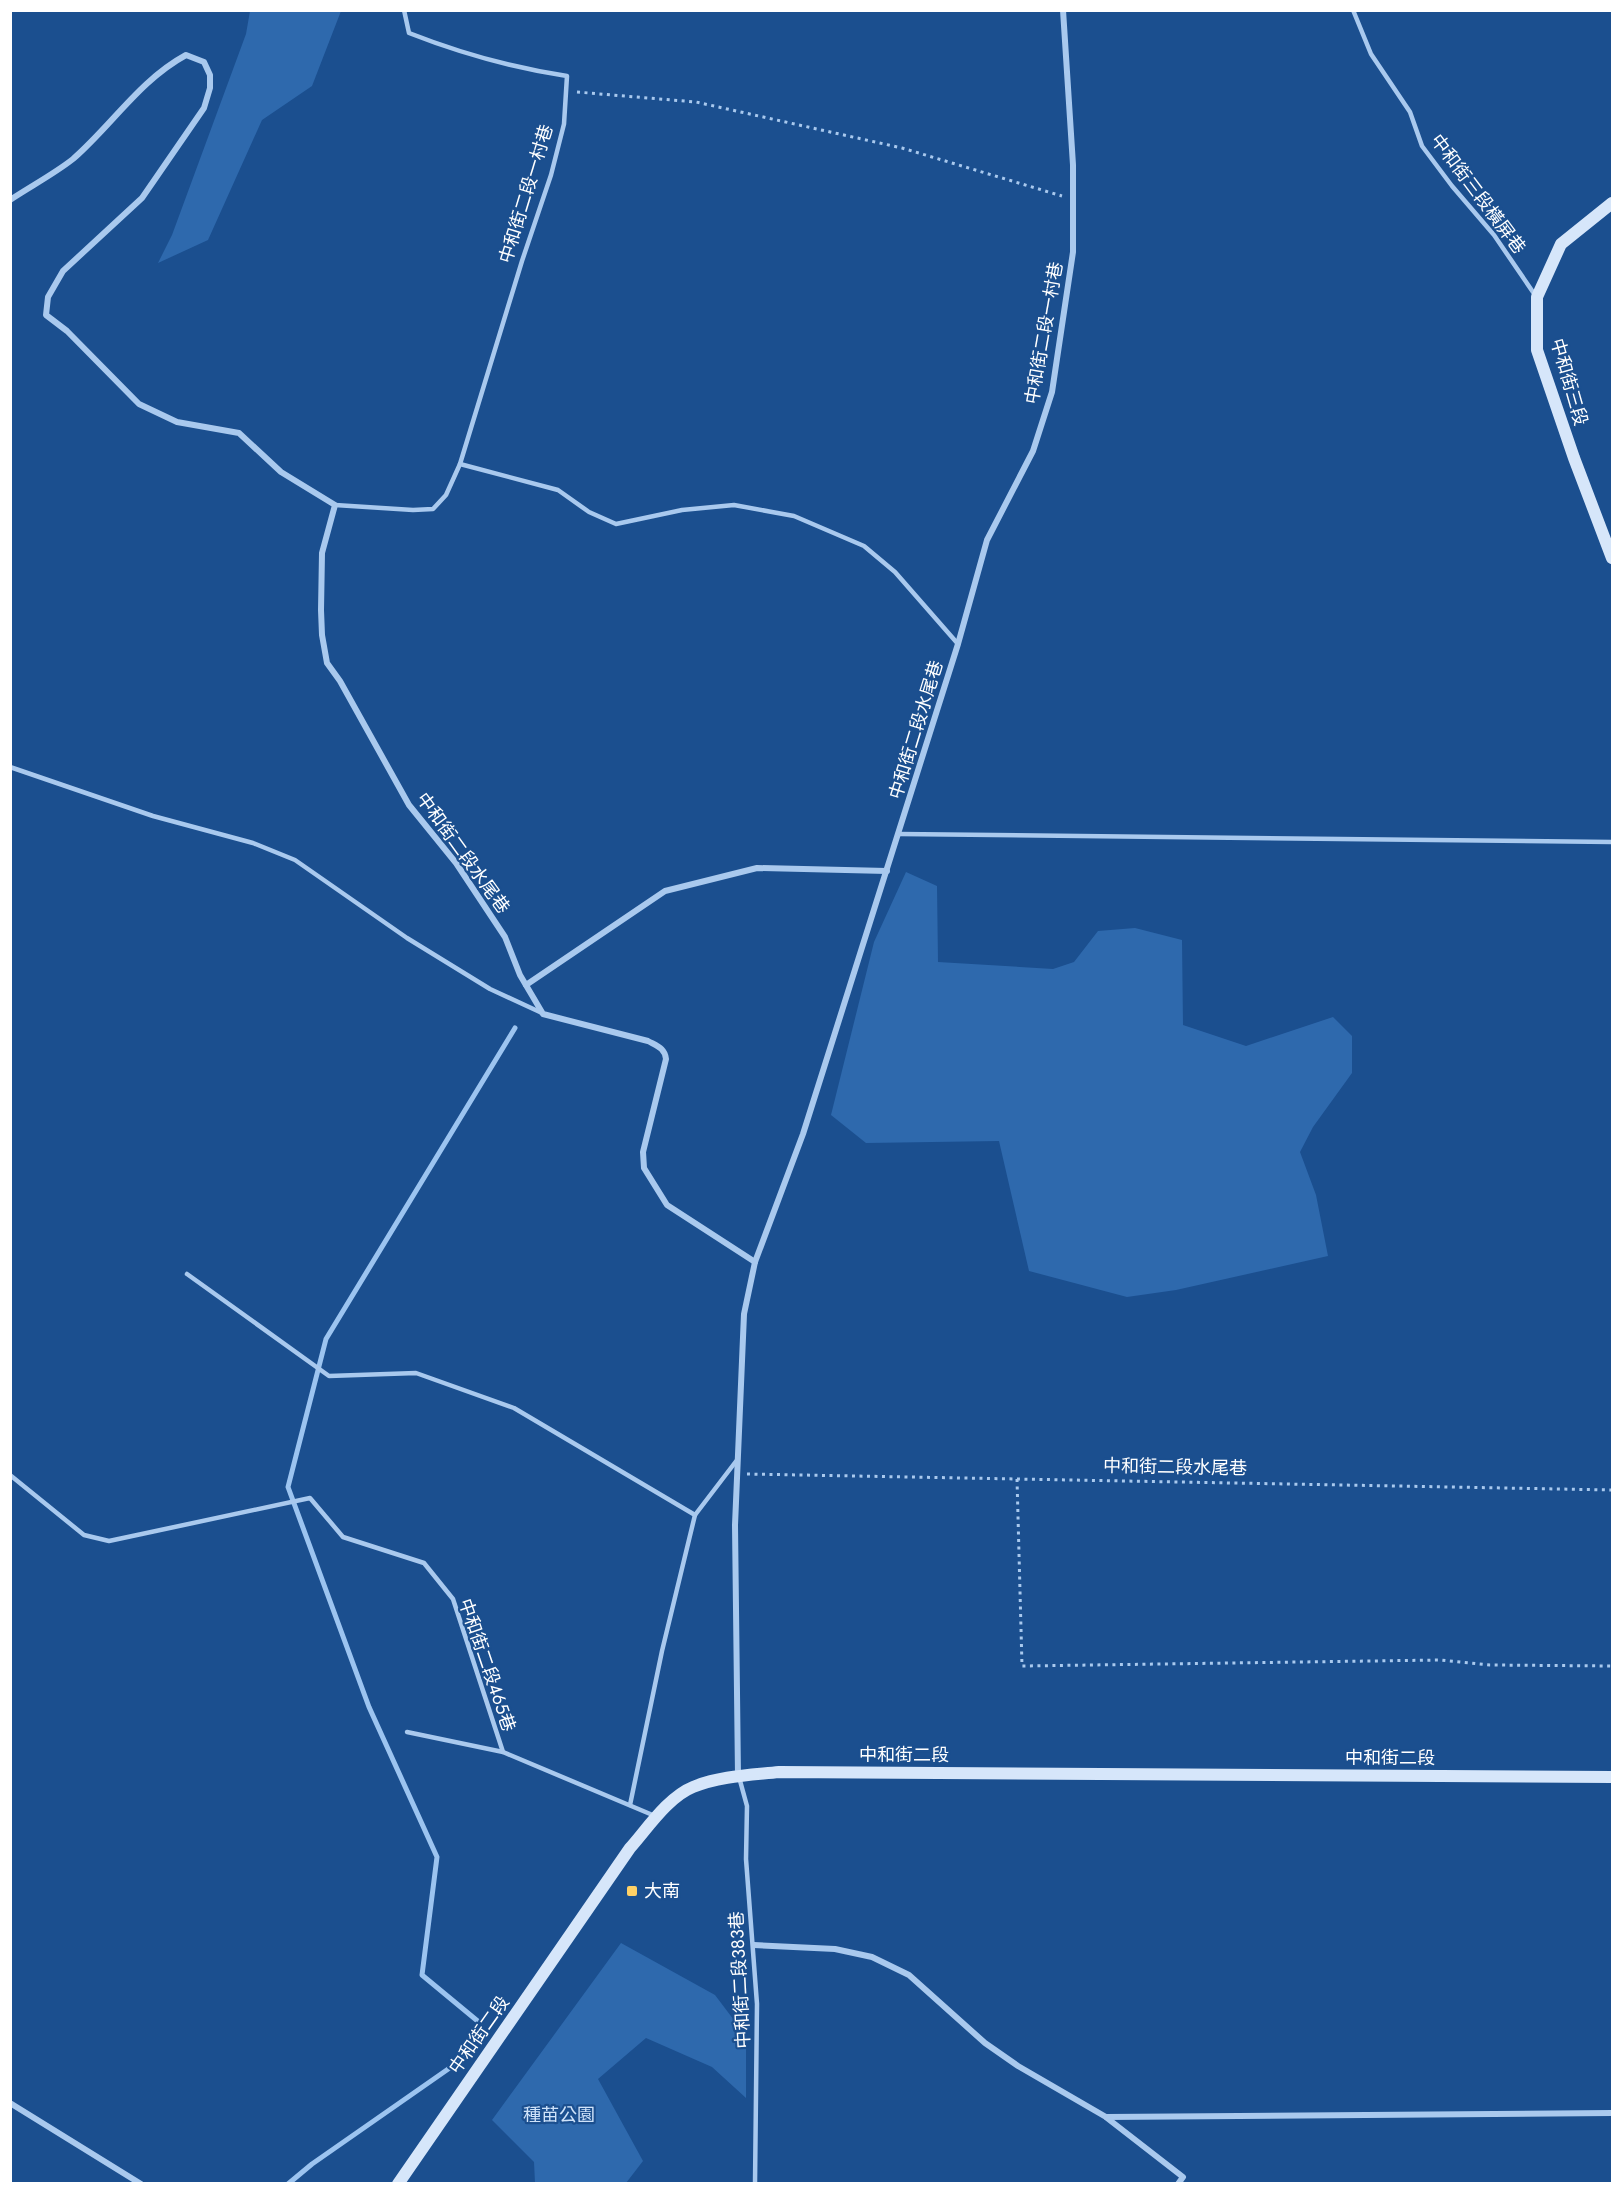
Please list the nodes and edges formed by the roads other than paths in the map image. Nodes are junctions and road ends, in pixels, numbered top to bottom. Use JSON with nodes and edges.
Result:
{"nodes":[{"id":1,"x":404,"y":10,"type":"edge"},
{"id":2,"x":1063,"y":10,"type":"edge"},
{"id":3,"x":1353,"y":10,"type":"edge"},
{"id":4,"x":10,"y":200,"type":"edge"},
{"id":5,"x":1612,"y":202,"type":"edge"},
{"id":6,"x":1537,"y":297,"type":"junction"},
{"id":7,"x":460,"y":464,"type":"junction"},
{"id":8,"x":335,"y":505,"type":"junction"},
{"id":9,"x":1612,"y":558,"type":"edge"},
{"id":10,"x":958,"y":645,"type":"junction"},
{"id":11,"x":10,"y":767,"type":"edge"},
{"id":12,"x":899,"y":834,"type":"junction"},
{"id":13,"x":1612,"y":842,"type":"edge"},
{"id":14,"x":887,"y":871,"type":"junction"},
{"id":15,"x":526,"y":985,"type":"junction"},
{"id":16,"x":543,"y":1014,"type":"junction"},
{"id":17,"x":755,"y":1262,"type":"junction"},
{"id":18,"x":187,"y":1274,"type":"dead end"},
{"id":19,"x":737,"y":1460,"type":"junction"},
{"id":20,"x":10,"y":1475,"type":"edge"},
{"id":21,"x":695,"y":1515,"type":"junction"},
{"id":22,"x":407,"y":1732,"type":"dead end"},
{"id":23,"x":502,"y":1752,"type":"junction"},
{"id":24,"x":738,"y":1776,"type":"junction"},
{"id":25,"x":1612,"y":1778,"type":"edge"},
{"id":26,"x":630,"y":1805,"type":"junction"},
{"id":27,"x":657,"y":1817,"type":"junction"},
{"id":28,"x":754,"y":1945,"type":"junction"},
{"id":29,"x":10,"y":2103,"type":"edge"},
{"id":30,"x":1612,"y":2113,"type":"edge"},
{"id":31,"x":1106,"y":2117,"type":"junction"},
{"id":32,"x":141,"y":2184,"type":"edge"},
{"id":33,"x":398,"y":2184,"type":"edge"},
{"id":34,"x":755,"y":2184,"type":"edge"},
{"id":35,"x":1178,"y":2184,"type":"edge"}],
"edges":[{"from":1,"to":7,"type":"lane","name":"中和街二段一村巷"},
{"from":2,"to":10,"type":"street","name":"中和街二段一村巷"},
{"from":3,"to":6,"type":"lane","name":"中和街三段橫屏巷"},
{"from":4,"to":8,"type":"street"},
{"from":5,"to":6,"type":"main road","name":"中和街三段"},
{"from":6,"to":9,"type":"main road","name":"中和街三段"},
{"from":7,"to":8,"type":"lane"},
{"from":7,"to":10,"type":"lane","name":"中和街二段水尾巷"},
{"from":8,"to":15,"type":"street","name":"中和街二段水尾巷"},
{"from":10,"to":12,"type":"street","name":"中和街二段水尾巷"},
{"from":11,"to":16,"type":"lane"},
{"from":12,"to":13,"type":"lane"},
{"from":12,"to":14,"type":"street","name":"中和街二段水尾巷"},
{"from":14,"to":15,"type":"street"},
{"from":14,"to":17,"type":"street","name":"中和街二段水尾巷"},
{"from":15,"to":16,"type":"street","name":"中和街二段水尾巷"},
{"from":16,"to":17,"type":"street"},
{"from":17,"to":19,"type":"street","name":"中和街二段水尾巷"},
{"from":18,"to":21,"type":"lane"},
{"from":19,"to":21,"type":"lane"},
{"from":19,"to":24,"type":"street","name":"中和街二段水尾巷"},
{"from":20,"to":23,"type":"lane","name":"中和街二段465巷"},
{"from":21,"to":26,"type":"lane"},
{"from":22,"to":23,"type":"lane"},
{"from":23,"to":26,"type":"lane","name":"中和街二段465巷"},
{"from":24,"to":25,"type":"main road","name":"中和街二段"},
{"from":24,"to":27,"type":"main road","name":"中和街二段"},
{"from":24,"to":28,"type":"lane","name":"中和街二段383巷"},
{"from":26,"to":27,"type":"lane","name":"中和街二段465巷"},
{"from":27,"to":33,"type":"main road","name":"中和街二段"},
{"from":28,"to":31,"type":"street"},
{"from":28,"to":34,"type":"lane","name":"中和街二段383巷"},
{"from":29,"to":32,"type":"street"},
{"from":30,"to":31,"type":"street"},
{"from":31,"to":35,"type":"street"}]}
